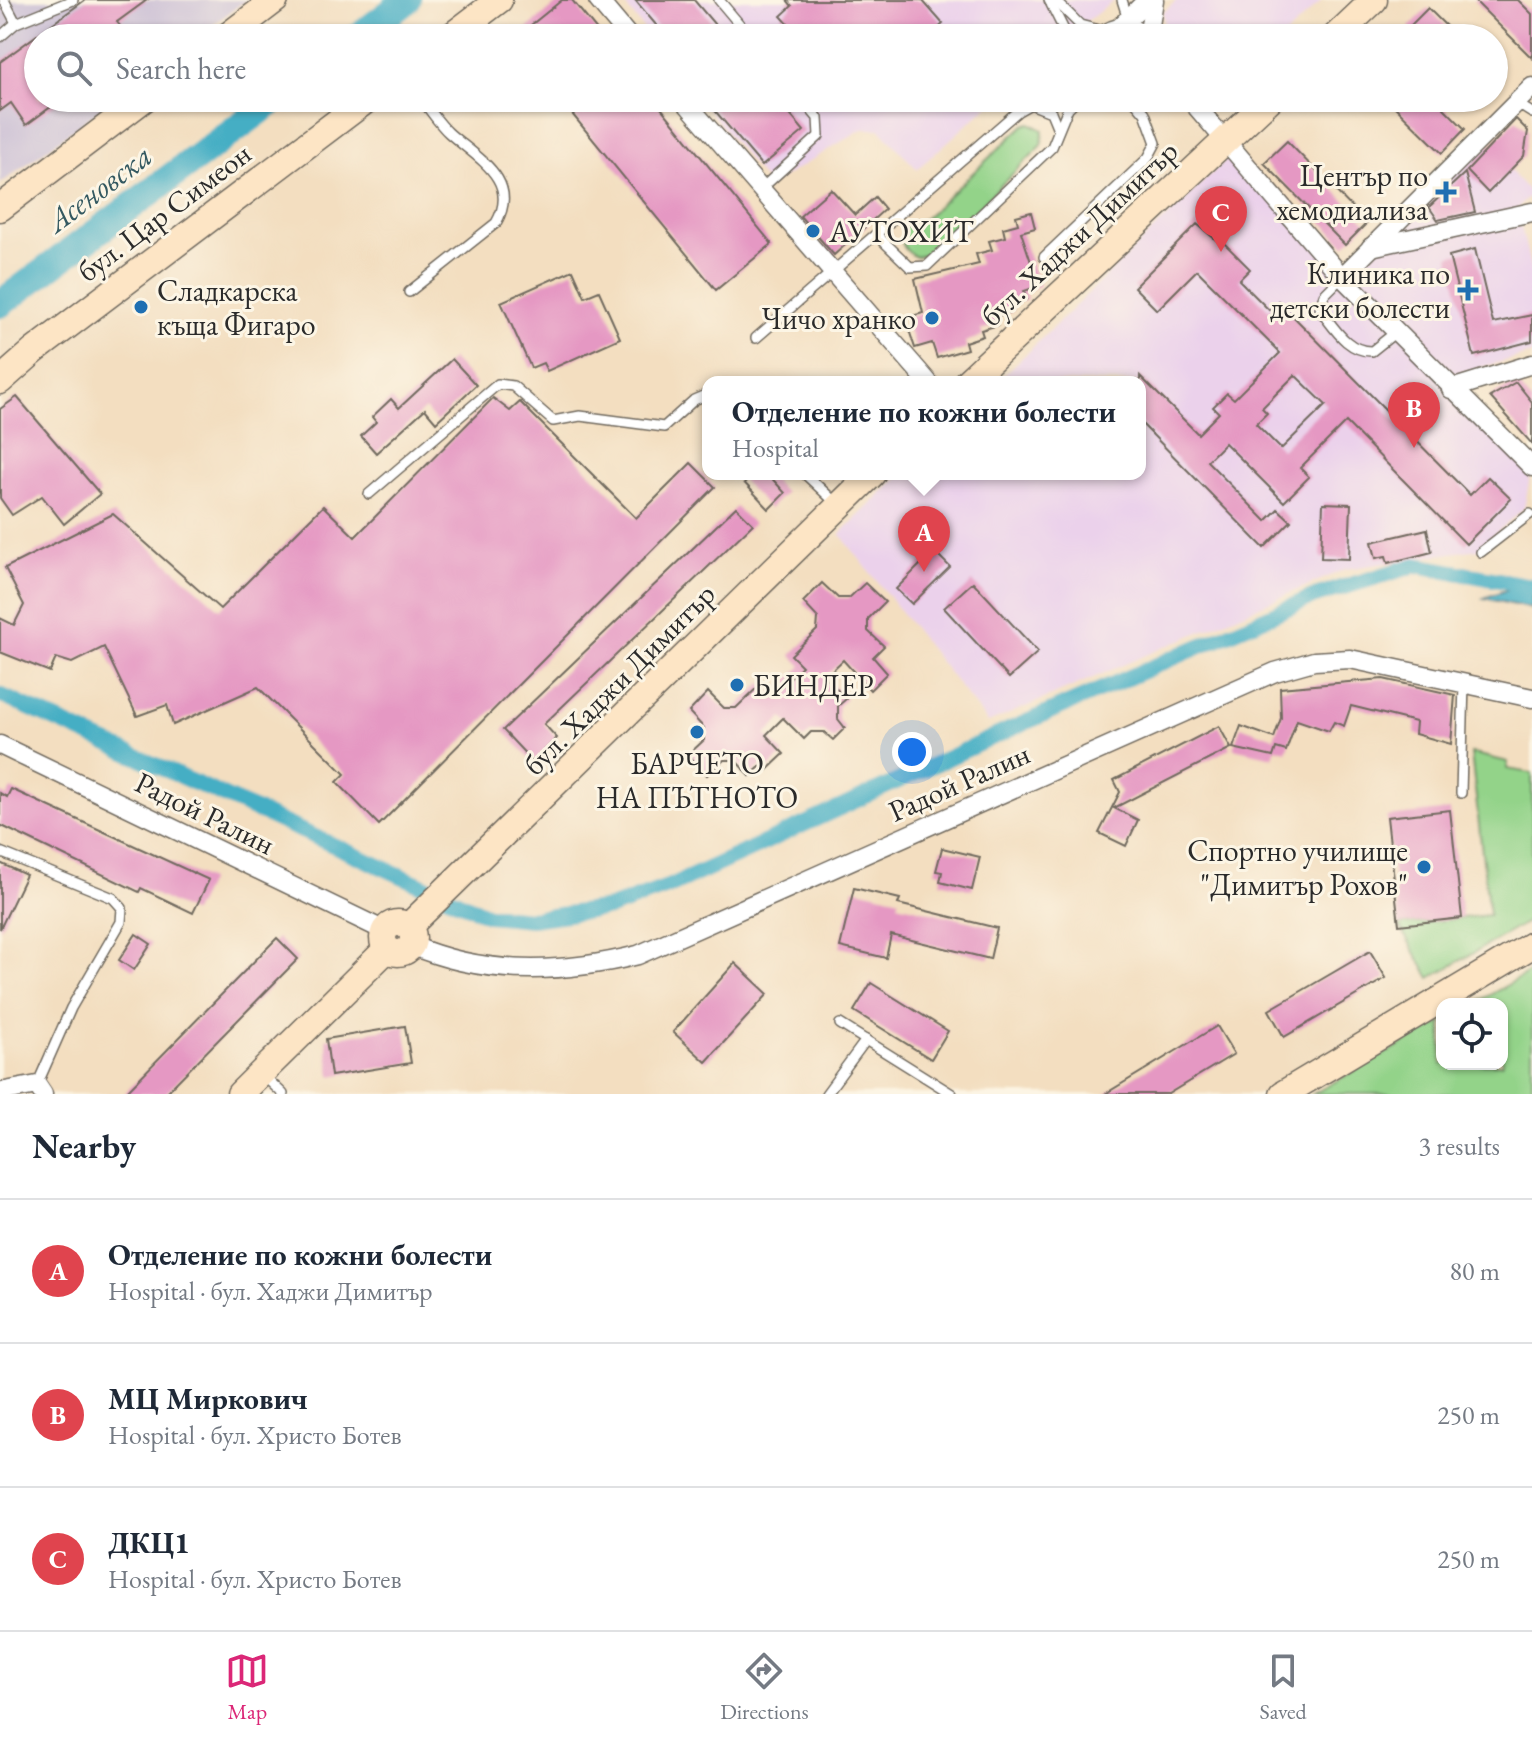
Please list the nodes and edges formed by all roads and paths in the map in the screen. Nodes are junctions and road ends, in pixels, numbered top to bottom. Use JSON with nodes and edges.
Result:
{"nodes":[{"id":1,"x":4,"y":0,"type":"edge"},
{"id":2,"x":73,"y":0,"type":"edge"},
{"id":3,"x":275,"y":0,"type":"edge"},
{"id":4,"x":499,"y":0,"type":"edge"},
{"id":5,"x":598,"y":0,"type":"edge"},
{"id":6,"x":719,"y":0,"type":"edge"},
{"id":7,"x":1052,"y":0,"type":"edge"},
{"id":8,"x":1122,"y":0,"type":"edge"},
{"id":9,"x":1147,"y":0,"type":"edge"},
{"id":10,"x":1154,"y":0,"type":"edge"},
{"id":11,"x":1374,"y":0,"type":"edge"},
{"id":12,"x":16,"y":23,"type":"junction"},
{"id":13,"x":243,"y":24,"type":"edge"},
{"id":14,"x":467,"y":24,"type":"edge"},
{"id":15,"x":618,"y":24,"type":"edge"},
{"id":16,"x":739,"y":24,"type":"edge"},
{"id":17,"x":1062,"y":24,"type":"edge"},
{"id":18,"x":1079,"y":24,"type":"edge"},
{"id":19,"x":1115,"y":24,"type":"edge"},
{"id":20,"x":1120,"y":24,"type":"edge"},
{"id":21,"x":1150,"y":24,"type":"edge"},
{"id":22,"x":1349,"y":24,"type":"edge"},
{"id":23,"x":0,"y":37,"type":"edge"},
{"id":24,"x":1532,"y":87,"type":"edge"},
{"id":25,"x":1524,"y":108,"type":"edge"},
{"id":26,"x":127,"y":112,"type":"edge"},
{"id":27,"x":350,"y":112,"type":"edge"},
{"id":28,"x":432,"y":112,"type":"edge"},
{"id":29,"x":694,"y":112,"type":"edge"},
{"id":30,"x":813,"y":112,"type":"edge"},
{"id":31,"x":1017,"y":112,"type":"edge"},
{"id":32,"x":1051,"y":112,"type":"edge"},
{"id":33,"x":1066,"y":112,"type":"edge"},
{"id":34,"x":1144,"y":112,"type":"edge"},
{"id":35,"x":1201,"y":112,"type":"edge"},
{"id":36,"x":1256,"y":112,"type":"edge"},
{"id":37,"x":1058,"y":133,"type":"junction"},
{"id":38,"x":1226,"y":141,"type":"junction"},
{"id":39,"x":761,"y":189,"type":"junction"},
{"id":40,"x":0,"y":208,"type":"edge"},
{"id":41,"x":1532,"y":212,"type":"edge"},
{"id":42,"x":878,"y":236,"type":"junction"},
{"id":43,"x":1371,"y":247,"type":"junction"},
{"id":44,"x":1044,"y":257,"type":"dead end"},
{"id":45,"x":833,"y":272,"type":"junction"},
{"id":46,"x":1342,"y":277,"type":"junction"},
{"id":47,"x":409,"y":292,"type":"dead end"},
{"id":48,"x":1397,"y":331,"type":"junction"},
{"id":49,"x":756,"y":338,"type":"dead end"},
{"id":50,"x":1532,"y":364,"type":"edge"},
{"id":51,"x":923,"y":376,"type":"edge"},
{"id":52,"x":973,"y":376,"type":"edge"},
{"id":53,"x":0,"y":381,"type":"edge"},
{"id":54,"x":1451,"y":389,"type":"junction"},
{"id":55,"x":702,"y":397,"type":"edge"},
{"id":56,"x":1532,"y":467,"type":"edge"},
{"id":57,"x":812,"y":480,"type":"edge"},
{"id":58,"x":866,"y":480,"type":"edge"},
{"id":59,"x":369,"y":494,"type":"dead end"},
{"id":60,"x":840,"y":506,"type":"junction"},
{"id":61,"x":1530,"y":514,"type":"dead end"},
{"id":62,"x":1481,"y":552,"type":"dead end"},
{"id":63,"x":1464,"y":683,"type":"junction"},
{"id":64,"x":1532,"y":698,"type":"edge"},
{"id":65,"x":0,"y":745,"type":"edge"},
{"id":66,"x":1461,"y":793,"type":"dead end"},
{"id":67,"x":0,"y":852,"type":"edge"},
{"id":68,"x":402,"y":934,"type":"junction"},
{"id":69,"x":1532,"y":945,"type":"edge"},
{"id":70,"x":840,"y":1024,"type":"dead end"},
{"id":71,"x":866,"y":1040,"type":"junction"},
{"id":72,"x":261,"y":1073,"type":"junction"},
{"id":73,"x":40,"y":1090,"type":"edge"},
{"id":74,"x":0,"y":1092,"type":"edge"},
{"id":75,"x":240,"y":1094,"type":"edge"},
{"id":76,"x":283,"y":1094,"type":"edge"},
{"id":77,"x":826,"y":1094,"type":"edge"},
{"id":78,"x":952,"y":1094,"type":"edge"},
{"id":79,"x":1283,"y":1094,"type":"edge"}],
"edges":[{"from":1,"to":12,"type":"lane"},
{"from":2,"to":12,"type":"lane"},
{"from":3,"to":13,"type":"street"},
{"from":4,"to":14,"type":"street"},
{"from":5,"to":15,"type":"street"},
{"from":6,"to":16,"type":"lane"},
{"from":7,"to":17,"type":"lane"},
{"from":7,"to":18,"type":"lane"},
{"from":8,"to":19,"type":"lane"},
{"from":9,"to":20,"type":"street"},
{"from":10,"to":21,"type":"street"},
{"from":11,"to":22,"type":"street"},
{"from":12,"to":23,"type":"lane"},
{"from":24,"to":25,"type":"street"},
{"from":25,"to":43,"type":"street"},
{"from":26,"to":40,"type":"street"},
{"from":27,"to":53,"type":"street","name":"бул. Цар Симеон"},
{"from":28,"to":47,"type":"lane"},
{"from":29,"to":39,"type":"street"},
{"from":30,"to":39,"type":"lane"},
{"from":31,"to":42,"type":"lane"},
{"from":32,"to":37,"type":"lane"},
{"from":33,"to":37,"type":"lane"},
{"from":34,"to":44,"type":"lane"},
{"from":35,"to":38,"type":"street"},
{"from":36,"to":38,"type":"street","name":"бул. Хаджи Димитър"},
{"from":37,"to":42,"type":"lane"},
{"from":38,"to":46,"type":"street"},
{"from":38,"to":52,"type":"street","name":"бул. Хаджи Димитър"},
{"from":39,"to":45,"type":"street"},
{"from":41,"to":43,"type":"street"},
{"from":42,"to":45,"type":"lane"},
{"from":43,"to":46,"type":"street"},
{"from":45,"to":49,"type":"lane"},
{"from":45,"to":51,"type":"street"},
{"from":46,"to":48,"type":"street"},
{"from":46,"to":48,"type":"lane"},
{"from":48,"to":54,"type":"street"},
{"from":50,"to":54,"type":"street"},
{"from":54,"to":56,"type":"street"},
{"from":55,"to":59,"type":"lane"},
{"from":57,"to":60,"type":"lane"},
{"from":58,"to":60,"type":"street","name":"бул. Хаджи Димитър"},
{"from":60,"to":68,"type":"street","name":"бул. Хаджи Димитър"},
{"from":61,"to":62,"type":"lane"},
{"from":63,"to":64,"type":"street","name":"Радой Ралин"},
{"from":63,"to":66,"type":"lane"},
{"from":63,"to":68,"type":"street","name":"Радой Ралин"},
{"from":65,"to":68,"type":"street","name":"Радой Ралин"},
{"from":67,"to":73,"type":"lane"},
{"from":68,"to":72,"type":"street","name":"бул. Хаджи Димитър"},
{"from":69,"to":79,"type":"street"},
{"from":70,"to":71,"type":"lane"},
{"from":71,"to":77,"type":"lane"},
{"from":71,"to":78,"type":"lane"},
{"from":72,"to":75,"type":"street","name":"бул. Хаджи Димитър"},
{"from":72,"to":76,"type":"lane"},
{"from":73,"to":74,"type":"street"}]}
